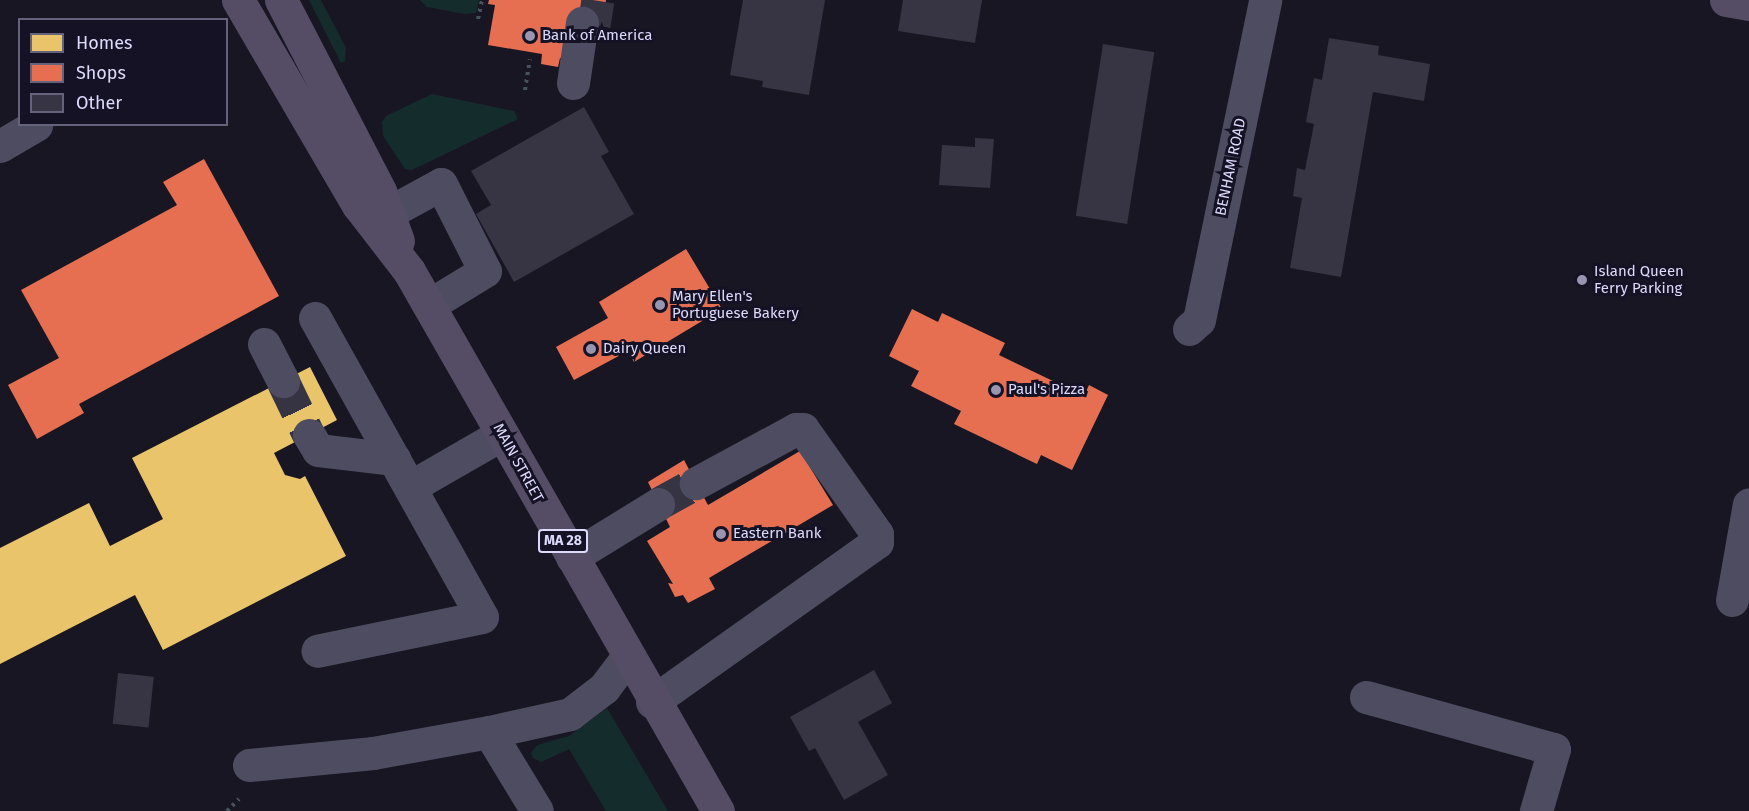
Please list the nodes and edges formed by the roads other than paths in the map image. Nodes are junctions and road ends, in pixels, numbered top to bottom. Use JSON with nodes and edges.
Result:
{"nodes":[{"id":1,"x":238,"y":0,"type":"edge"},
{"id":2,"x":281,"y":0,"type":"edge"},
{"id":3,"x":1265,"y":0,"type":"edge"},
{"id":4,"x":1726,"y":0,"type":"edge"},
{"id":5,"x":1749,"y":4,"type":"edge"},
{"id":6,"x":588,"y":24,"type":"tunnel mouth"},
{"id":7,"x":579,"y":79,"type":"dead end"},
{"id":8,"x":34,"y":126,"type":"edge"},
{"id":9,"x":0,"y":146,"type":"edge"},
{"id":10,"x":388,"y":213,"type":"junction"},
{"id":11,"x":409,"y":270,"type":"junction"},
{"id":12,"x":429,"y":305,"type":"junction"},
{"id":13,"x":315,"y":318,"type":"dead end"},
{"id":14,"x":1189,"y":329,"type":"dead end"},
{"id":15,"x":264,"y":345,"type":"dead end"},
{"id":16,"x":283,"y":381,"type":"tunnel mouth"},
{"id":17,"x":502,"y":434,"type":"junction"},
{"id":18,"x":309,"y":435,"type":"tunnel mouth"},
{"id":19,"x":394,"y":459,"type":"junction"},
{"id":20,"x":696,"y":483,"type":"tunnel mouth"},
{"id":21,"x":410,"y":488,"type":"junction"},
{"id":22,"x":658,"y":504,"type":"tunnel mouth"},
{"id":23,"x":1749,"y":504,"type":"edge"},
{"id":24,"x":572,"y":558,"type":"junction"},
{"id":25,"x":1732,"y":600,"type":"dead end"},
{"id":26,"x":317,"y":651,"type":"dead end"},
{"id":27,"x":627,"y":657,"type":"junction"},
{"id":28,"x":1366,"y":697,"type":"dead end"},
{"id":29,"x":652,"y":702,"type":"junction"},
{"id":30,"x":489,"y":732,"type":"junction"},
{"id":31,"x":249,"y":765,"type":"dead end"},
{"id":32,"x":537,"y":811,"type":"edge"},
{"id":33,"x":718,"y":811,"type":"edge"},
{"id":34,"x":1536,"y":811,"type":"edge"}],
"edges":[{"from":1,"to":11,"type":"main road","name":"MAIN STREET","number":"MA 28"},
{"from":2,"to":10,"type":"main road","name":"MAIN STREET","number":"MA 28"},
{"from":3,"to":14,"type":"street","name":"BENHAM ROAD"},
{"from":4,"to":5,"type":"main road"},
{"from":6,"to":7,"type":"street"},
{"from":8,"to":9,"type":"street"},
{"from":10,"to":11,"type":"main road","name":"MAIN STREET","number":"MA 28"},
{"from":10,"to":12,"type":"street"},
{"from":11,"to":12,"type":"main road","name":"MAIN STREET","number":"MA 28"},
{"from":12,"to":17,"type":"main road","name":"MAIN STREET","number":"MA 28"},
{"from":13,"to":19,"type":"street"},
{"from":15,"to":16,"type":"street"},
{"from":17,"to":21,"type":"street"},
{"from":17,"to":24,"type":"main road","name":"MAIN STREET","number":"MA 28"},
{"from":18,"to":19,"type":"street"},
{"from":19,"to":21,"type":"street"},
{"from":20,"to":29,"type":"street"},
{"from":21,"to":26,"type":"street"},
{"from":22,"to":24,"type":"street"},
{"from":23,"to":25,"type":"street"},
{"from":24,"to":27,"type":"main road","name":"MAIN STREET","number":"MA 28"},
{"from":27,"to":29,"type":"main road","name":"MAIN STREET","number":"MA 28"},
{"from":27,"to":30,"type":"street"},
{"from":28,"to":34,"type":"street"},
{"from":29,"to":33,"type":"main road","name":"MAIN STREET","number":"MA 28"},
{"from":30,"to":31,"type":"street"},
{"from":30,"to":32,"type":"street"}]}
